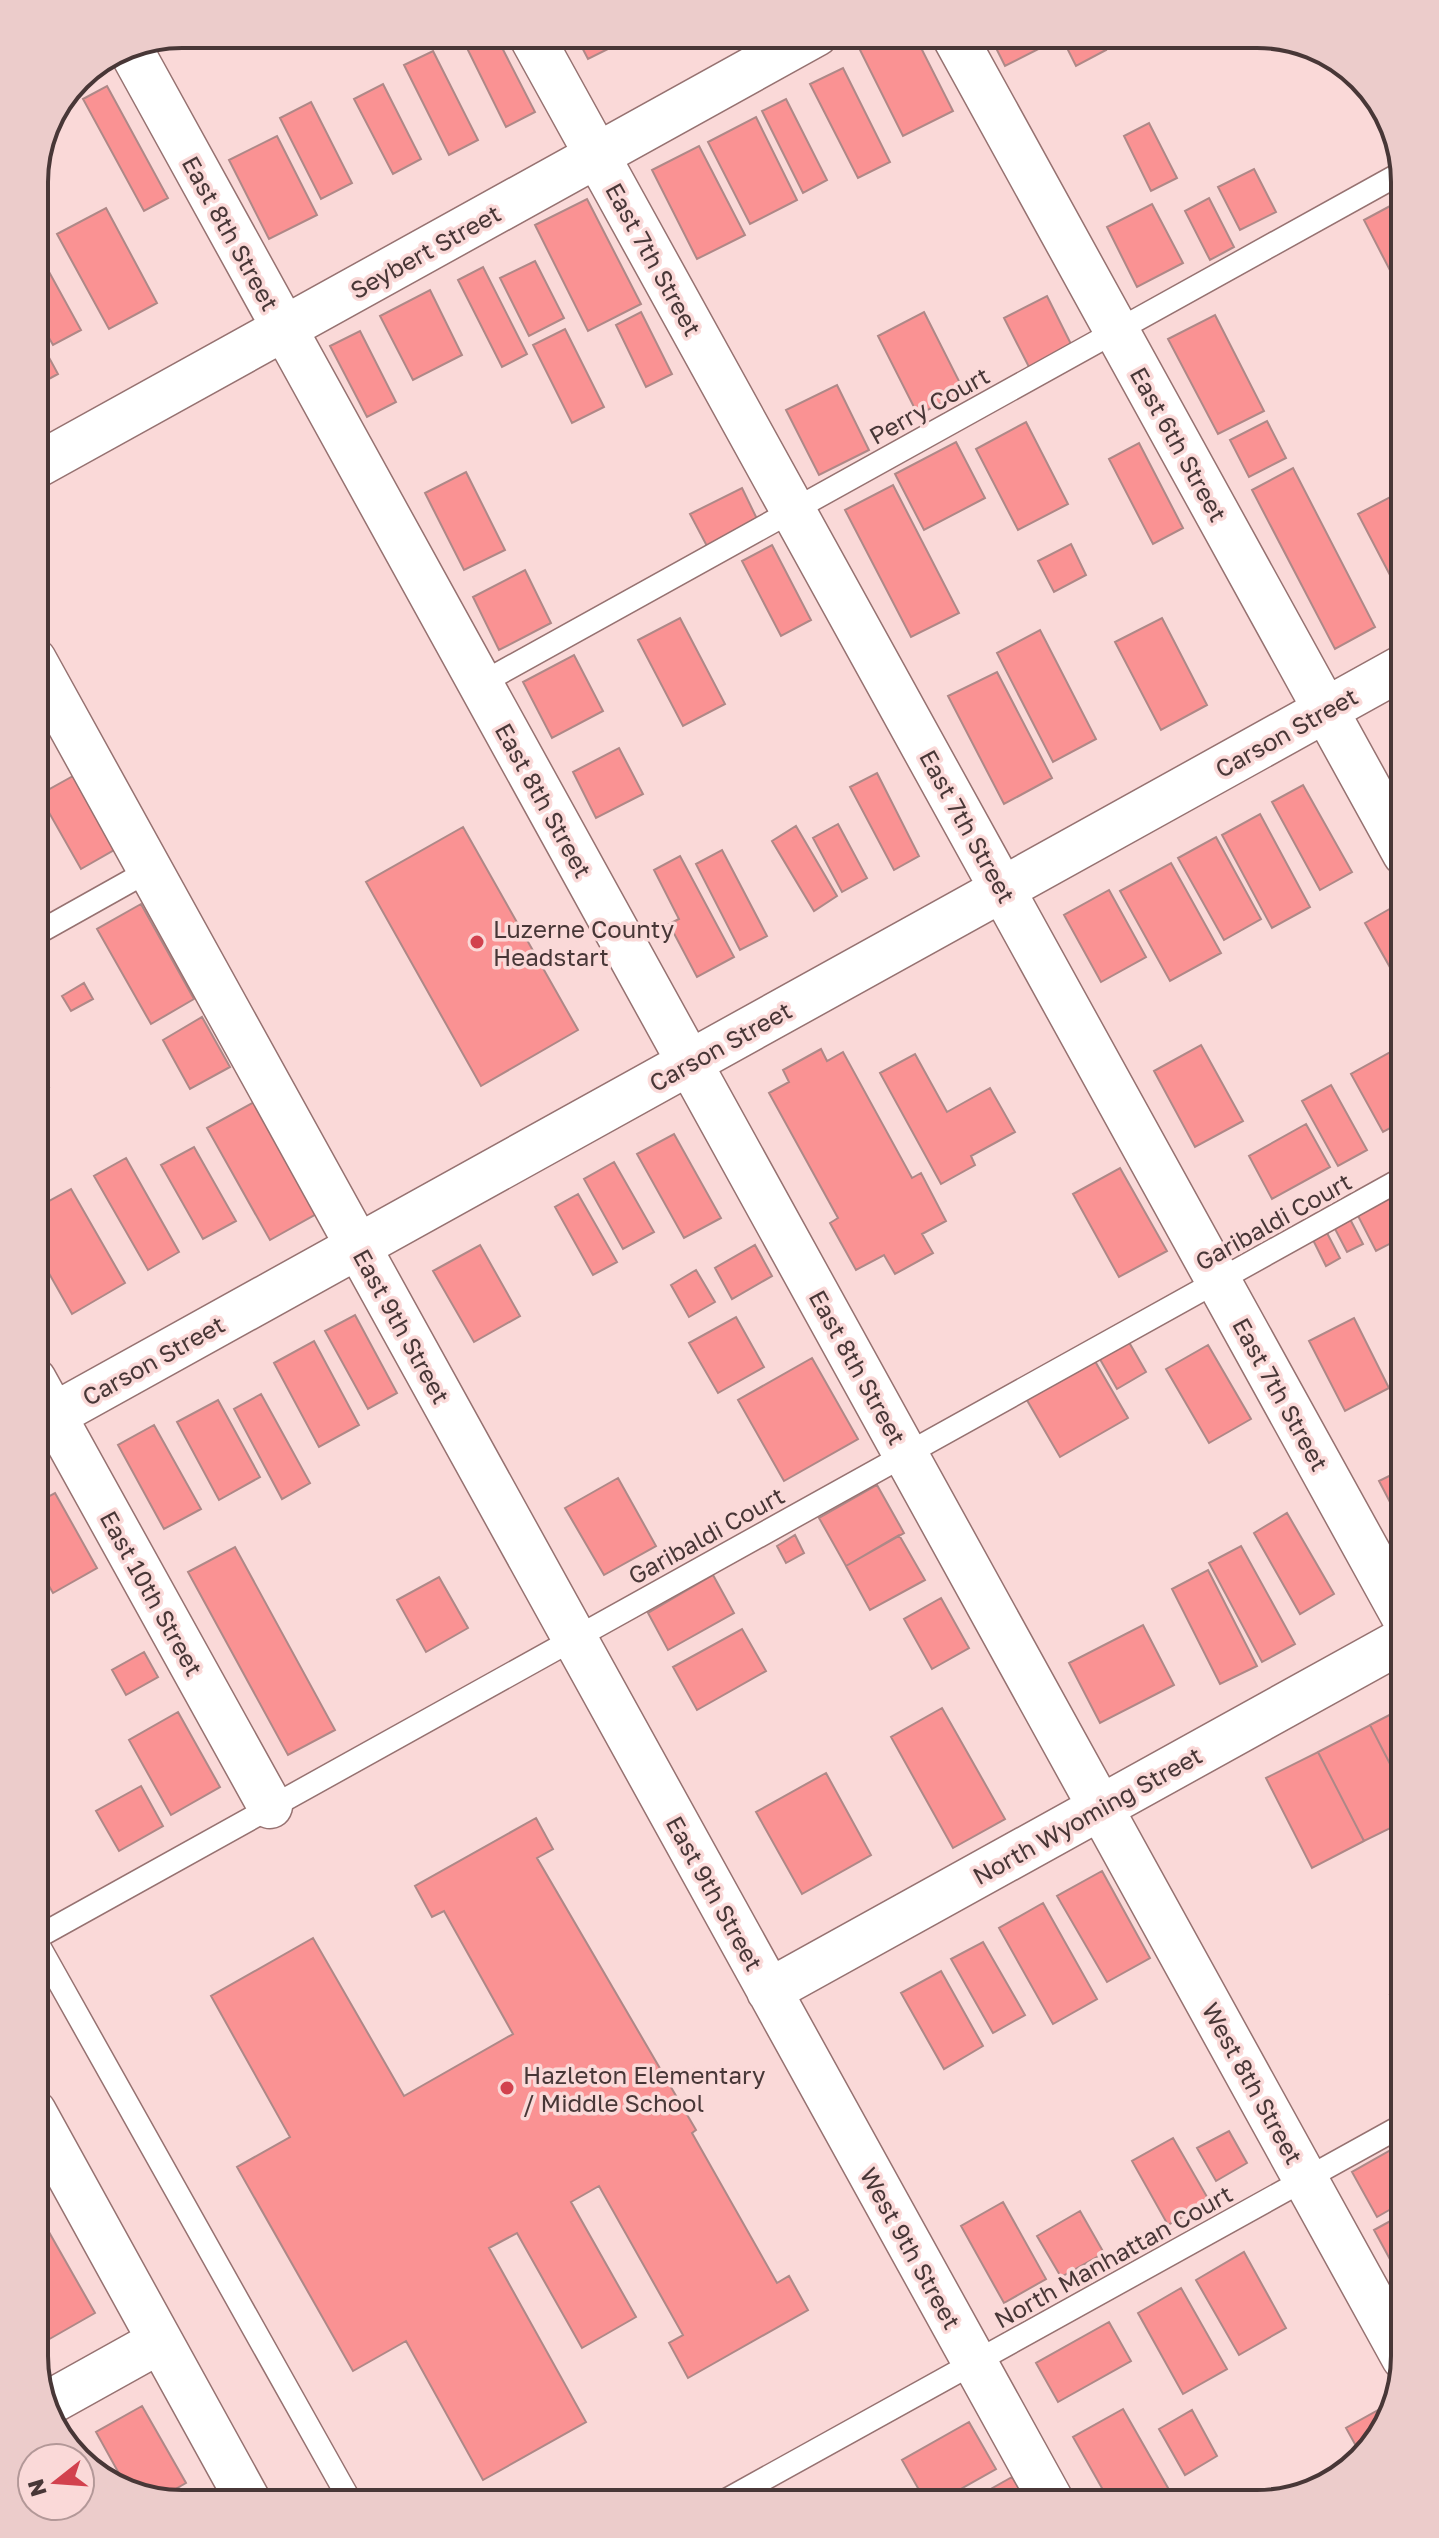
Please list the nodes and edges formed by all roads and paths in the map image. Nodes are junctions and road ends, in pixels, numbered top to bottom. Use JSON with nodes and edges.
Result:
{"nodes":[{"id":1,"x":538,"y":48,"type":"edge"},
{"id":2,"x":791,"y":48,"type":"edge"},
{"id":3,"x":961,"y":48,"type":"edge"},
{"id":4,"x":135,"y":57,"type":"edge"},
{"id":5,"x":597,"y":155,"type":"junction"},
{"id":6,"x":1391,"y":179,"type":"edge"},
{"id":7,"x":284,"y":329,"type":"junction"},
{"id":8,"x":1116,"y":331,"type":"junction"},
{"id":9,"x":48,"y":459,"type":"edge"},
{"id":10,"x":793,"y":510,"type":"junction"},
{"id":11,"x":1391,"y":674,"type":"edge"},
{"id":12,"x":480,"y":684,"type":"junction"},
{"id":13,"x":48,"y":685,"type":"edge"},
{"id":14,"x":1325,"y":710,"type":"junction"},
{"id":15,"x":1391,"y":829,"type":"edge"},
{"id":16,"x":150,"y":870,"type":"junction"},
{"id":17,"x":1003,"y":889,"type":"junction"},
{"id":18,"x":48,"y":927,"type":"edge"},
{"id":19,"x":689,"y":1063,"type":"junction"},
{"id":20,"x":1391,"y":1185,"type":"edge"},
{"id":21,"x":358,"y":1246,"type":"junction"},
{"id":22,"x":1218,"y":1281,"type":"junction"},
{"id":23,"x":48,"y":1403,"type":"edge"},
{"id":24,"x":48,"y":1419,"type":"edge"},
{"id":25,"x":906,"y":1454,"type":"junction"},
{"id":26,"x":1391,"y":1594,"type":"edge"},
{"id":27,"x":574,"y":1638,"type":"junction"},
{"id":28,"x":1391,"y":1647,"type":"edge"},
{"id":29,"x":270,"y":1806,"type":"junction"},
{"id":30,"x":1101,"y":1808,"type":"junction"},
{"id":31,"x":48,"y":1931,"type":"edge"},
{"id":32,"x":48,"y":1964,"type":"edge"},
{"id":33,"x":769,"y":1991,"type":"junction"},
{"id":34,"x":1391,"y":2132,"type":"edge"},
{"id":35,"x":48,"y":2137,"type":"edge"},
{"id":36,"x":1306,"y":2179,"type":"junction"},
{"id":37,"x":1391,"y":2334,"type":"edge"},
{"id":38,"x":160,"y":2341,"type":"junction"},
{"id":39,"x":975,"y":2362,"type":"junction"},
{"id":40,"x":55,"y":2399,"type":"edge"},
{"id":41,"x":242,"y":2490,"type":"edge"},
{"id":42,"x":344,"y":2490,"type":"edge"},
{"id":43,"x":744,"y":2490,"type":"edge"},
{"id":44,"x":1045,"y":2490,"type":"edge"}],
"edges":[{"from":1,"to":5,"type":"street","name":"East 7th Street"},
{"from":2,"to":5,"type":"street","name":"Seybert Street"},
{"from":3,"to":8,"type":"street","name":"East 6th Street"},
{"from":4,"to":7,"type":"street","name":"East 8th Street"},
{"from":5,"to":7,"type":"street","name":"Seybert Street"},
{"from":5,"to":10,"type":"street","name":"East 7th Street"},
{"from":6,"to":8,"type":"lane","name":"Perry Court"},
{"from":7,"to":9,"type":"street","name":"Seybert Street"},
{"from":7,"to":12,"type":"street","name":"East 8th Street"},
{"from":8,"to":10,"type":"lane","name":"Perry Court"},
{"from":8,"to":14,"type":"street","name":"East 6th Street"},
{"from":10,"to":12,"type":"lane","name":"Perry Court"},
{"from":10,"to":17,"type":"street","name":"East 7th Street"},
{"from":11,"to":14,"type":"street","name":"Carson Street"},
{"from":12,"to":19,"type":"street","name":"East 8th Street"},
{"from":13,"to":16,"type":"street","name":"East 9th Street"},
{"from":14,"to":15,"type":"street","name":"East 6th Street"},
{"from":14,"to":17,"type":"street","name":"Carson Street"},
{"from":16,"to":18,"type":"lane"},
{"from":16,"to":21,"type":"street","name":"East 9th Street"},
{"from":17,"to":19,"type":"street","name":"Carson Street"},
{"from":17,"to":22,"type":"street","name":"East 7th Street"},
{"from":19,"to":21,"type":"street","name":"Carson Street"},
{"from":19,"to":25,"type":"street","name":"East 8th Street"},
{"from":20,"to":22,"type":"lane","name":"Garibaldi Court"},
{"from":21,"to":23,"type":"street","name":"Carson Street"},
{"from":21,"to":27,"type":"street","name":"East 9th Street"},
{"from":22,"to":25,"type":"lane","name":"Garibaldi Court"},
{"from":22,"to":26,"type":"street","name":"East 7th Street"},
{"from":24,"to":29,"type":"street","name":"East 10th Street"},
{"from":25,"to":27,"type":"lane","name":"Garibaldi Court"},
{"from":25,"to":30,"type":"street","name":"East 8th Street"},
{"from":27,"to":29,"type":"lane","name":"Garibaldi Court"},
{"from":27,"to":33,"type":"street","name":"East 9th Street"},
{"from":28,"to":30,"type":"street","name":"North Wyoming Street"},
{"from":29,"to":31,"type":"lane","name":"Garibaldi Court"},
{"from":30,"to":33,"type":"street","name":"North Wyoming Street"},
{"from":30,"to":36,"type":"street","name":"West 8th Street"},
{"from":32,"to":42,"type":"lane"},
{"from":33,"to":39,"type":"street","name":"West 9th Street"},
{"from":34,"to":36,"type":"lane","name":"North Manhattan Court"},
{"from":35,"to":38,"type":"street"},
{"from":36,"to":37,"type":"street","name":"West 8th Street"},
{"from":36,"to":39,"type":"lane","name":"North Manhattan Court"},
{"from":38,"to":40,"type":"street"},
{"from":38,"to":41,"type":"street"},
{"from":39,"to":43,"type":"lane","name":"North Manhattan Court"},
{"from":39,"to":44,"type":"street","name":"West 9th Street"}]}
